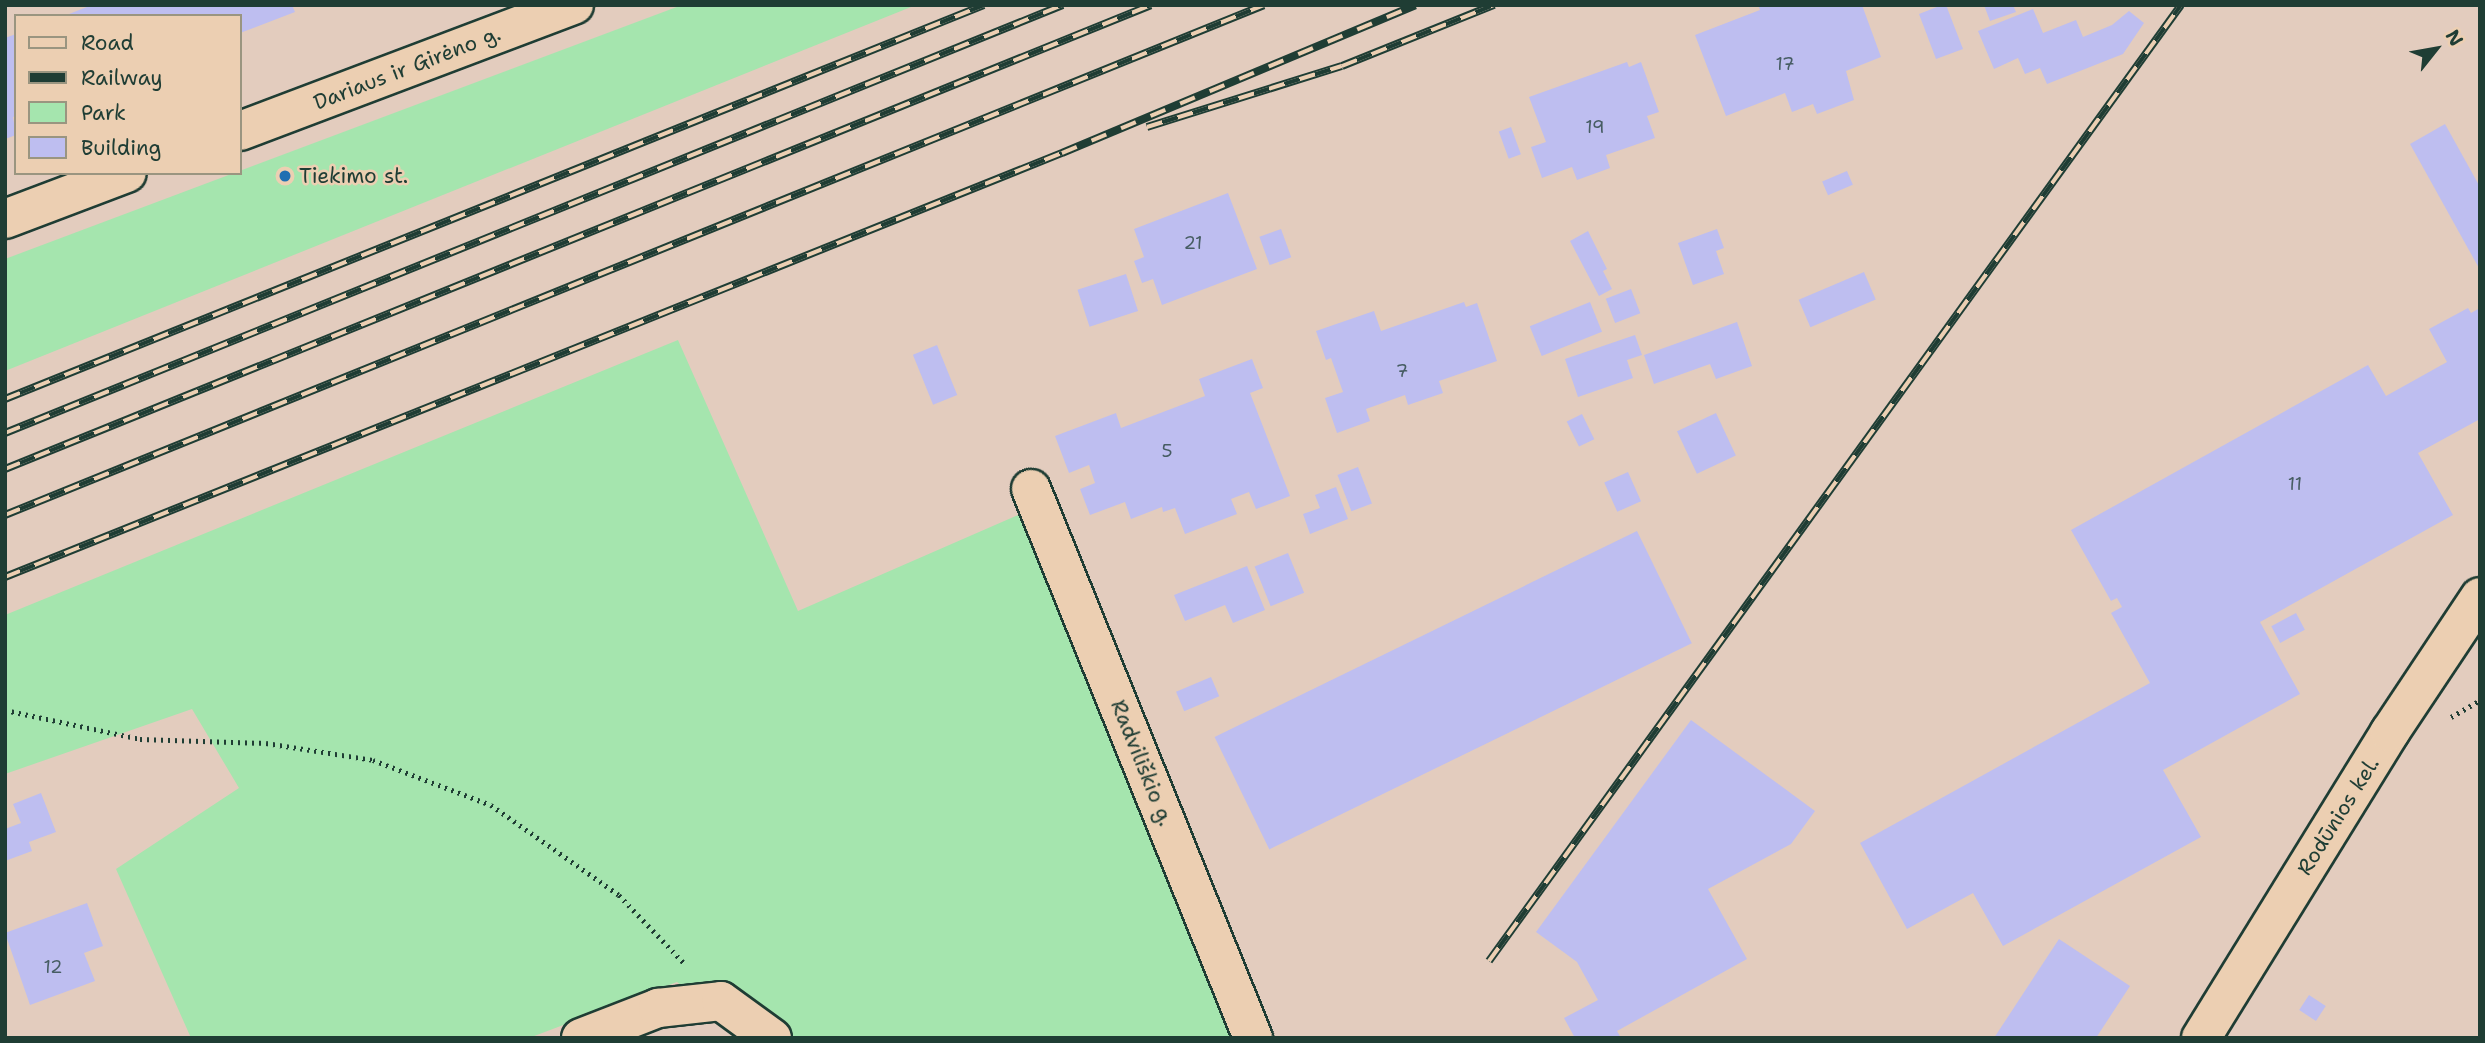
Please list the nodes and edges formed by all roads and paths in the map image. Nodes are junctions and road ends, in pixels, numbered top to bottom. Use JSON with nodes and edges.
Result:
{"nodes":[{"id":1,"x":574,"y":5,"type":"edge"},
{"id":2,"x":242,"y":130,"type":"edge"},
{"id":3,"x":122,"y":175,"type":"edge"},
{"id":4,"x":5,"y":219,"type":"edge"},
{"id":5,"x":1031,"y":489,"type":"dead end"},
{"id":6,"x":2480,"y":597,"type":"edge"},
{"id":7,"x":5,"y":710,"type":"edge"},
{"id":8,"x":721,"y":1001,"type":"junction"},
{"id":9,"x":581,"y":1038,"type":"edge"},
{"id":10,"x":772,"y":1038,"type":"edge"},
{"id":11,"x":1253,"y":1038,"type":"edge"},
{"id":12,"x":2201,"y":1038,"type":"edge"}],
"edges":[{"from":1,"to":2,"type":"street","name":"Dariaus ir Girėno g."},
{"from":3,"to":4,"type":"street"},
{"from":5,"to":11,"type":"street","name":"Radviliškio g."},
{"from":6,"to":12,"type":"street","name":"Rodūnios kel."},
{"from":7,"to":8,"type":"path"},
{"from":8,"to":9,"type":"street"},
{"from":8,"to":10,"type":"street"}]}
